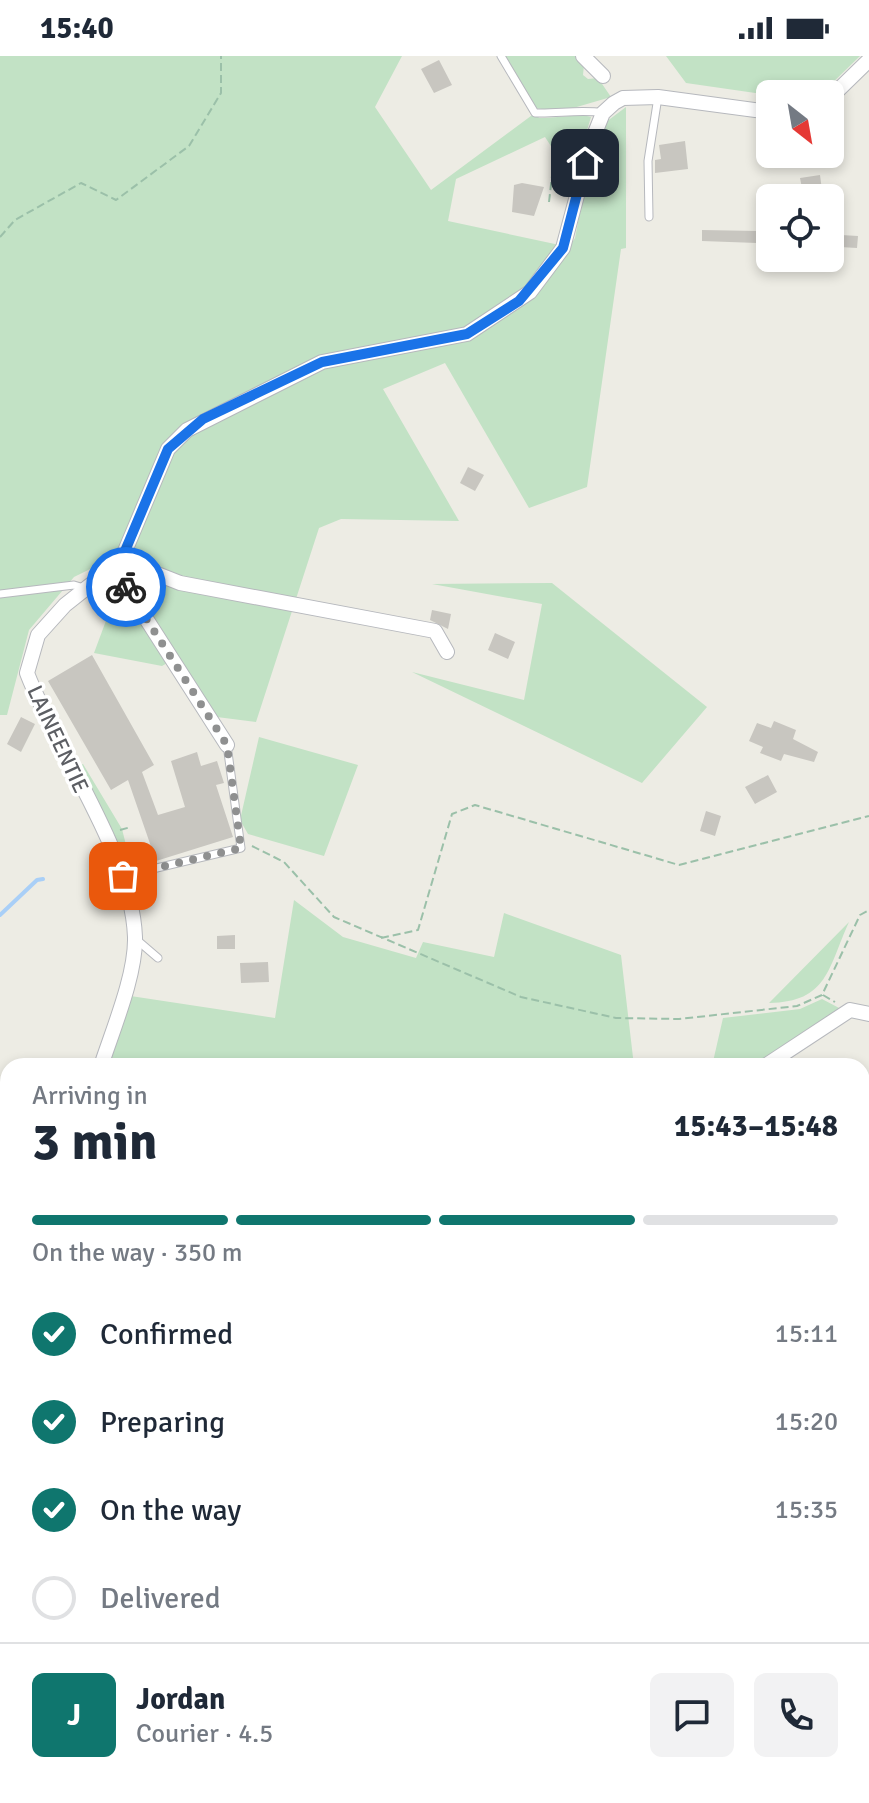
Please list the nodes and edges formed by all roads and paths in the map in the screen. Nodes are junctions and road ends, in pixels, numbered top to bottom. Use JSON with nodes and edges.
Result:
{"nodes":[{"id":1,"x":221,"y":56,"type":"edge"},
{"id":2,"x":501,"y":56,"type":"edge"},
{"id":3,"x":583,"y":56,"type":"edge"},
{"id":4,"x":869,"y":60,"type":"edge"},
{"id":5,"x":603,"y":76,"type":"dead end"},
{"id":6,"x":844,"y":84,"type":"edge"},
{"id":7,"x":658,"y":97,"type":"junction"},
{"id":8,"x":756,"y":110,"type":"edge"},
{"id":9,"x":603,"y":113,"type":"junction"},
{"id":10,"x":591,"y":143,"type":"junction"},
{"id":11,"x":549,"y":202,"type":"dead end"},
{"id":12,"x":649,"y":217,"type":"dead end"},
{"id":13,"x":0,"y":237,"type":"edge"},
{"id":14,"x":125,"y":551,"type":"junction"},
{"id":15,"x":113,"y":567,"type":"junction"},
{"id":16,"x":85,"y":588,"type":"junction"},
{"id":17,"x":0,"y":594,"type":"edge"},
{"id":18,"x":447,"y":652,"type":"dead end"},
{"id":19,"x":227,"y":745,"type":"joint"},
{"id":20,"x":869,"y":816,"type":"edge"},
{"id":21,"x":241,"y":848,"type":"junction"},
{"id":22,"x":123,"y":876,"type":"junction"},
{"id":23,"x":869,"y":910,"type":"edge"},
{"id":24,"x":135,"y":938,"type":"junction"},
{"id":25,"x":379,"y":938,"type":"junction"},
{"id":26,"x":158,"y":958,"type":"dead end"},
{"id":27,"x":869,"y":1014,"type":"edge"},
{"id":28,"x":104,"y":1058,"type":"edge"},
{"id":29,"x":777,"y":1058,"type":"edge"}],
"edges":[{"from":1,"to":13,"type":"path"},
{"from":2,"to":9,"type":"lane"},
{"from":3,"to":5,"type":"street"},
{"from":4,"to":6,"type":"street"},
{"from":7,"to":8,"type":"street"},
{"from":7,"to":9,"type":"street"},
{"from":7,"to":12,"type":"lane"},
{"from":9,"to":10,"type":"street","name":"LAINEENTIE"},
{"from":10,"to":11,"type":"path"},
{"from":10,"to":14,"type":"street","name":"LAINEENTIE"},
{"from":14,"to":15,"type":"street","name":"LAINEENTIE"},
{"from":14,"to":18,"type":"street"},
{"from":15,"to":16,"type":"street","name":"LAINEENTIE"},
{"from":15,"to":19,"type":"street"},
{"from":16,"to":17,"type":"lane"},
{"from":16,"to":22,"type":"street","name":"LAINEENTIE"},
{"from":19,"to":21,"type":"lane"},
{"from":20,"to":25,"type":"path"},
{"from":21,"to":22,"type":"lane"},
{"from":21,"to":25,"type":"path"},
{"from":22,"to":24,"type":"street","name":"LAINEENTIE"},
{"from":23,"to":25,"type":"path"},
{"from":24,"to":26,"type":"lane"},
{"from":24,"to":28,"type":"street","name":"LAINEENTIE"},
{"from":27,"to":29,"type":"street"}]}
